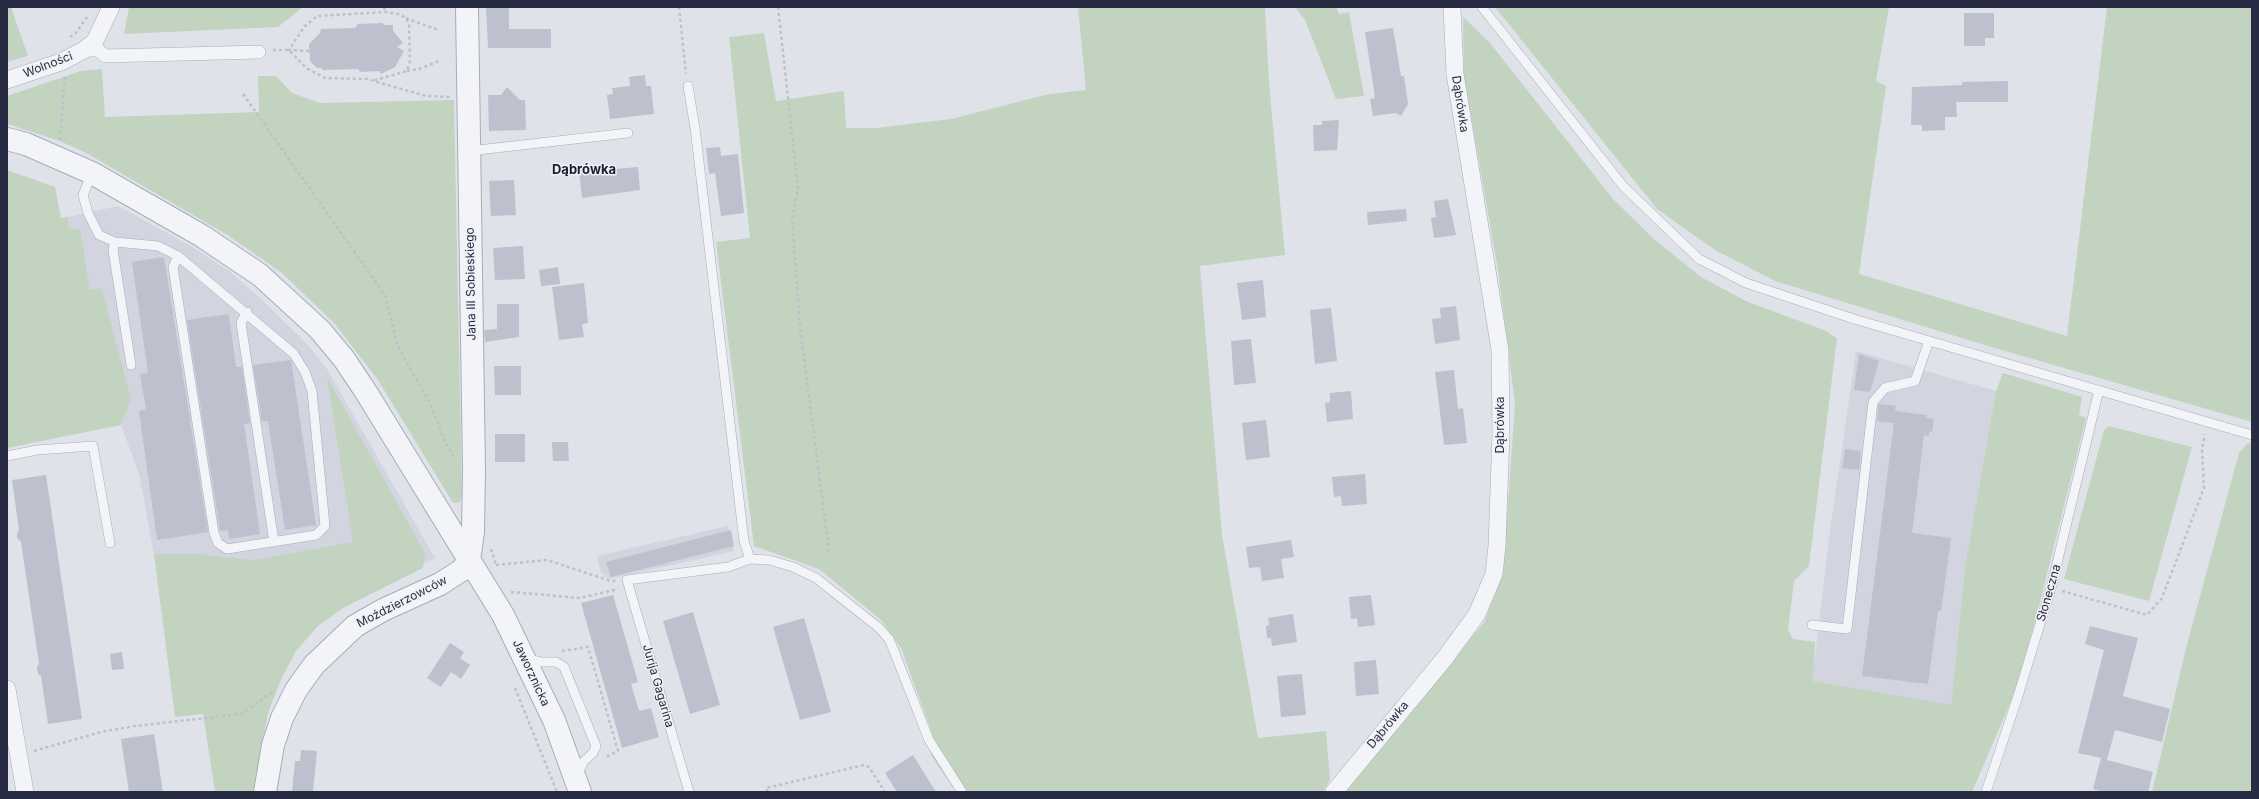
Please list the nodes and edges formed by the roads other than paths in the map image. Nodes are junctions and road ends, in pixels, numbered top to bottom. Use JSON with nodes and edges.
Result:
{"nodes":[{"id":1,"x":111,"y":7,"type":"edge"},
{"id":2,"x":467,"y":7,"type":"edge"},
{"id":3,"x":1452,"y":7,"type":"edge"},
{"id":4,"x":1482,"y":7,"type":"edge"},
{"id":5,"x":84,"y":50,"type":"junction"},
{"id":6,"x":259,"y":52,"type":"dead end"},
{"id":7,"x":7,"y":80,"type":"edge"},
{"id":8,"x":688,"y":86,"type":"road end"},
{"id":9,"x":628,"y":133,"type":"dead end"},
{"id":10,"x":7,"y":139,"type":"edge"},
{"id":11,"x":469,"y":151,"type":"junction"},
{"id":12,"x":92,"y":173,"type":"junction"},
{"id":13,"x":115,"y":242,"type":"junction"},
{"id":14,"x":178,"y":256,"type":"junction"},
{"id":15,"x":247,"y":312,"type":"junction"},
{"id":16,"x":1929,"y":341,"type":"junction"},
{"id":17,"x":131,"y":365,"type":"dead end"},
{"id":18,"x":2099,"y":390,"type":"junction"},
{"id":19,"x":2252,"y":435,"type":"edge"},
{"id":20,"x":7,"y":456,"type":"edge"},
{"id":21,"x":274,"y":542,"type":"junction"},
{"id":22,"x":110,"y":543,"type":"dead end"},
{"id":23,"x":750,"y":559,"type":"junction"},
{"id":24,"x":469,"y":560,"type":"junction"},
{"id":25,"x":1812,"y":625,"type":"dead end"},
{"id":26,"x":525,"y":658,"type":"junction"},
{"id":27,"x":7,"y":688,"type":"edge"},
{"id":28,"x":578,"y":785,"type":"edge"},
{"id":29,"x":25,"y":792,"type":"edge"},
{"id":30,"x":265,"y":792,"type":"edge"},
{"id":31,"x":688,"y":792,"type":"edge"},
{"id":32,"x":962,"y":792,"type":"edge"},
{"id":33,"x":1334,"y":792,"type":"edge"},
{"id":34,"x":1986,"y":792,"type":"edge"}],
"edges":[{"from":1,"to":5,"type":"street","name":"Wolności"},
{"from":2,"to":11,"type":"street","name":"Jana III Sobieskiego"},
{"from":3,"to":33,"type":"street","name":"Dąbrówka"},
{"from":4,"to":16,"type":"lane"},
{"from":5,"to":6,"type":"street"},
{"from":5,"to":7,"type":"street","name":"Wolności"},
{"from":8,"to":23,"type":"lane"},
{"from":9,"to":11,"type":"lane"},
{"from":10,"to":12,"type":"street","name":"Jaworznicka"},
{"from":11,"to":24,"type":"street","name":"Jana III Sobieskiego"},
{"from":12,"to":13,"type":"lane"},
{"from":12,"to":24,"type":"street","name":"Jaworznicka"},
{"from":13,"to":14,"type":"lane"},
{"from":13,"to":17,"type":"lane"},
{"from":14,"to":15,"type":"lane"},
{"from":14,"to":21,"type":"lane"},
{"from":15,"to":21,"type":"lane"},
{"from":15,"to":21,"type":"lane"},
{"from":16,"to":18,"type":"lane"},
{"from":16,"to":25,"type":"lane"},
{"from":18,"to":19,"type":"lane"},
{"from":18,"to":34,"type":"lane","name":"Słoneczna"},
{"from":20,"to":22,"type":"lane"},
{"from":23,"to":31,"type":"lane","name":"Jurija Gagarina"},
{"from":23,"to":32,"type":"lane"},
{"from":24,"to":26,"type":"street","name":"Jaworznicka"},
{"from":24,"to":30,"type":"street","name":"Moździerzowców"},
{"from":26,"to":28,"type":"street","name":"Jaworznicka"},
{"from":26,"to":28,"type":"lane"},
{"from":27,"to":29,"type":"street"}]}
